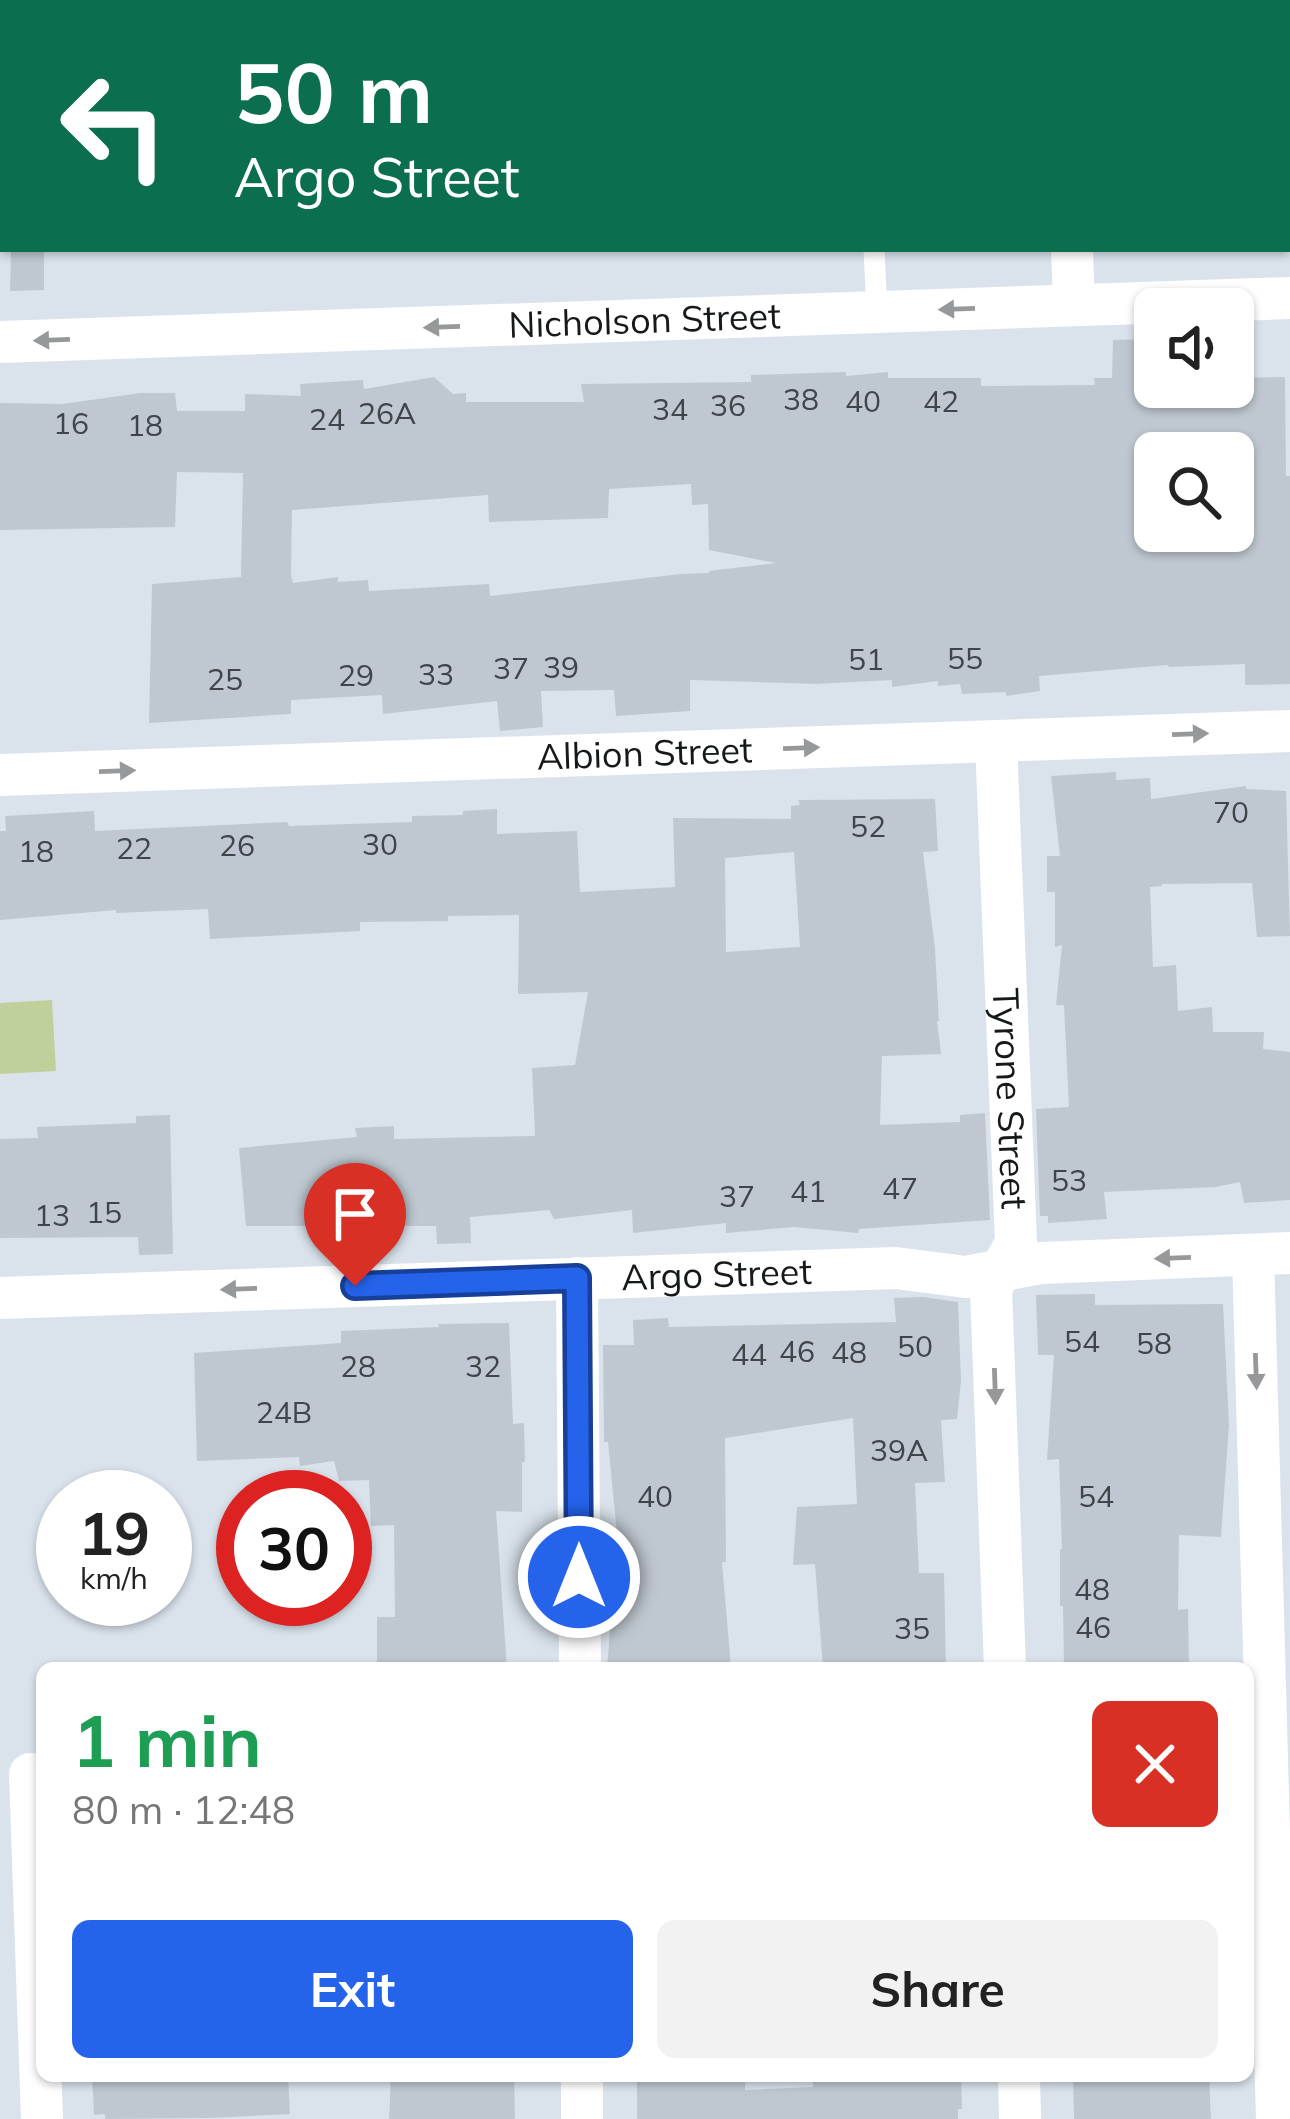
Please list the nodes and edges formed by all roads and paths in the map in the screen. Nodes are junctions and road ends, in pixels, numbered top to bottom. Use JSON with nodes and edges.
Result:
{"nodes":[{"id":1,"x":874,"y":252,"type":"edge"},
{"id":2,"x":1072,"y":252,"type":"edge"},
{"id":3,"x":1290,"y":298,"type":"edge"},
{"id":4,"x":1074,"y":305,"type":"junction"},
{"id":5,"x":877,"y":312,"type":"junction"},
{"id":6,"x":0,"y":342,"type":"edge"},
{"id":7,"x":1290,"y":730,"type":"edge"},
{"id":8,"x":996,"y":742,"type":"junction"},
{"id":9,"x":0,"y":776,"type":"edge"},
{"id":10,"x":1271,"y":1254,"type":"edge"},
{"id":11,"x":1000,"y":1271,"type":"junction"},
{"id":12,"x":577,"y":1278,"type":"junction"},
{"id":13,"x":0,"y":1298,"type":"edge"},
{"id":14,"x":580,"y":1662,"type":"edge"},
{"id":15,"x":1004,"y":1662,"type":"edge"},
{"id":16,"x":24,"y":1774,"type":"edge"},
{"id":17,"x":36,"y":2004,"type":"edge"},
{"id":18,"x":40,"y":2082,"type":"edge"},
{"id":19,"x":582,"y":2082,"type":"edge"},
{"id":20,"x":1018,"y":2082,"type":"edge"},
{"id":21,"x":42,"y":2119,"type":"edge"},
{"id":22,"x":582,"y":2119,"type":"edge"},
{"id":23,"x":1020,"y":2119,"type":"edge"},
{"id":24,"x":1277,"y":2119,"type":"edge"}],
"edges":[{"from":1,"to":5,"type":"lane"},
{"from":2,"to":4,"type":"street"},
{"from":3,"to":4,"type":"street","name":"Nicholson Street"},
{"from":4,"to":5,"type":"street","name":"Nicholson Street","one_way":true},
{"from":5,"to":6,"type":"street","name":"Nicholson Street","one_way":true},
{"from":8,"to":7,"type":"street","name":"Albion Street","one_way":true},
{"from":9,"to":8,"type":"street","name":"Albion Street","one_way":true},
{"from":8,"to":11,"type":"street","name":"Tyrone Street"},
{"from":10,"to":11,"type":"street","name":"Argo Street","one_way":true},
{"from":10,"to":24,"type":"street","one_way":true},
{"from":11,"to":12,"type":"street","name":"Argo Street"},
{"from":11,"to":15,"type":"street","name":"Tyrone Street","one_way":true},
{"from":12,"to":13,"type":"street","name":"Argo Street","one_way":true},
{"from":12,"to":14,"type":"street"},
{"from":16,"to":17,"type":"street"},
{"from":18,"to":21,"type":"street"},
{"from":19,"to":22,"type":"street"},
{"from":20,"to":23,"type":"street"}]}
